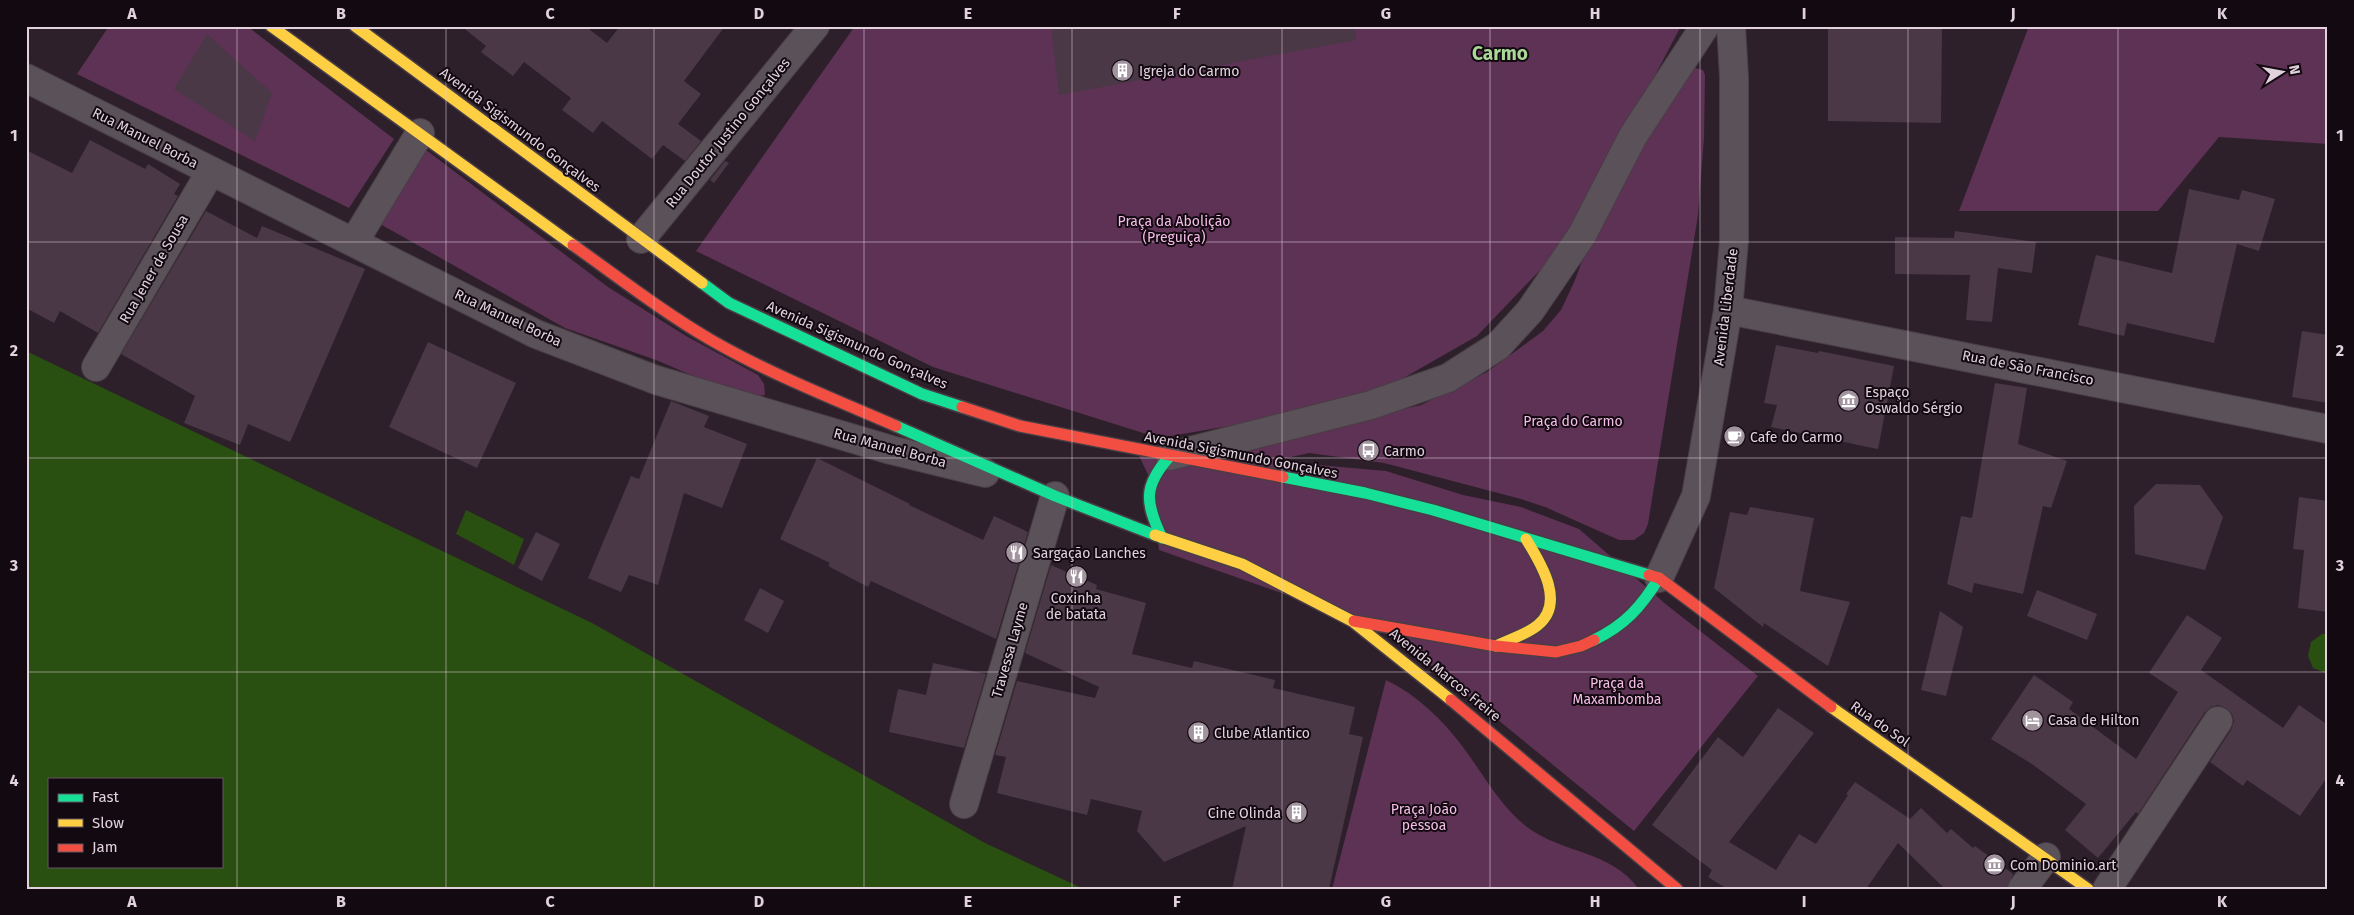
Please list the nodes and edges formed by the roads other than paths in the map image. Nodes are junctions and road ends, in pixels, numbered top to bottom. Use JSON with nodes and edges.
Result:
{"nodes":[{"id":1,"x":271,"y":26,"type":"edge"},
{"id":2,"x":815,"y":26,"type":"edge"},
{"id":3,"x":1705,"y":26,"type":"edge"},
{"id":4,"x":1731,"y":26,"type":"edge"},
{"id":5,"x":358,"y":27,"type":"edge"},
{"id":6,"x":26,"y":78,"type":"edge"},
{"id":7,"x":420,"y":133,"type":"junction"},
{"id":8,"x":211,"y":171,"type":"junction"},
{"id":9,"x":640,"y":239,"type":"junction"},
{"id":10,"x":354,"y":242,"type":"junction"},
{"id":11,"x":1728,"y":310,"type":"junction"},
{"id":12,"x":96,"y":367,"type":"dead end"},
{"id":13,"x":2328,"y":428,"type":"edge"},
{"id":14,"x":1170,"y":456,"type":"junction"},
{"id":15,"x":1019,"y":481,"type":"junction"},
{"id":16,"x":1055,"y":496,"type":"junction"},
{"id":17,"x":1162,"y":538,"type":"junction"},
{"id":18,"x":1526,"y":539,"type":"junction"},
{"id":19,"x":1659,"y":578,"type":"junction"},
{"id":20,"x":1352,"y":621,"type":"junction"},
{"id":21,"x":1496,"y":646,"type":"junction"},
{"id":22,"x":2218,"y":721,"type":"dead end"},
{"id":23,"x":964,"y":804,"type":"dead end"},
{"id":24,"x":2046,"y":857,"type":"junction"},
{"id":25,"x":1677,"y":889,"type":"edge"},
{"id":26,"x":2022,"y":889,"type":"edge"},
{"id":27,"x":2088,"y":889,"type":"edge"},
{"id":28,"x":2107,"y":889,"type":"edge"}],
"edges":[{"from":1,"to":7,"type":"main road"},
{"from":2,"to":9,"type":"street","name":"Rua Doutor Justino Gonçalves"},
{"from":3,"to":14,"type":"street"},
{"from":4,"to":11,"type":"street","name":"Avenida Liberdade"},
{"from":5,"to":9,"type":"main road","name":"Avenida Sigismundo Gonçalves"},
{"from":6,"to":8,"type":"street","name":"Rua Manuel Borba"},
{"from":7,"to":10,"type":"street"},
{"from":7,"to":15,"type":"main road"},
{"from":8,"to":10,"type":"street","name":"Rua Manuel Borba"},
{"from":8,"to":12,"type":"street","name":"Rua Jener de Sousa"},
{"from":9,"to":14,"type":"main road","name":"Avenida Sigismundo Gonçalves"},
{"from":10,"to":15,"type":"street","name":"Rua Manuel Borba"},
{"from":11,"to":13,"type":"street","name":"Rua de São Francisco"},
{"from":11,"to":19,"type":"street","name":"Avenida Liberdade"},
{"from":14,"to":17,"type":"main road"},
{"from":14,"to":18,"type":"main road","name":"Avenida Sigismundo Gonçalves"},
{"from":15,"to":16,"type":"main road"},
{"from":16,"to":17,"type":"main road"},
{"from":16,"to":23,"type":"street","name":"Travessa Layme"},
{"from":17,"to":20,"type":"main road","name":"Avenida Marcos Freire"},
{"from":18,"to":19,"type":"main road","name":"Avenida Sigismundo Gonçalves"},
{"from":18,"to":21,"type":"main road"},
{"from":19,"to":21,"type":"main road"},
{"from":19,"to":24,"type":"main road","name":"Rua do Sol"},
{"from":20,"to":21,"type":"main road"},
{"from":20,"to":25,"type":"main road","name":"Avenida Marcos Freire"},
{"from":22,"to":28,"type":"street"},
{"from":24,"to":26,"type":"street"},
{"from":24,"to":27,"type":"main road","name":"Rua do Sol"}]}
